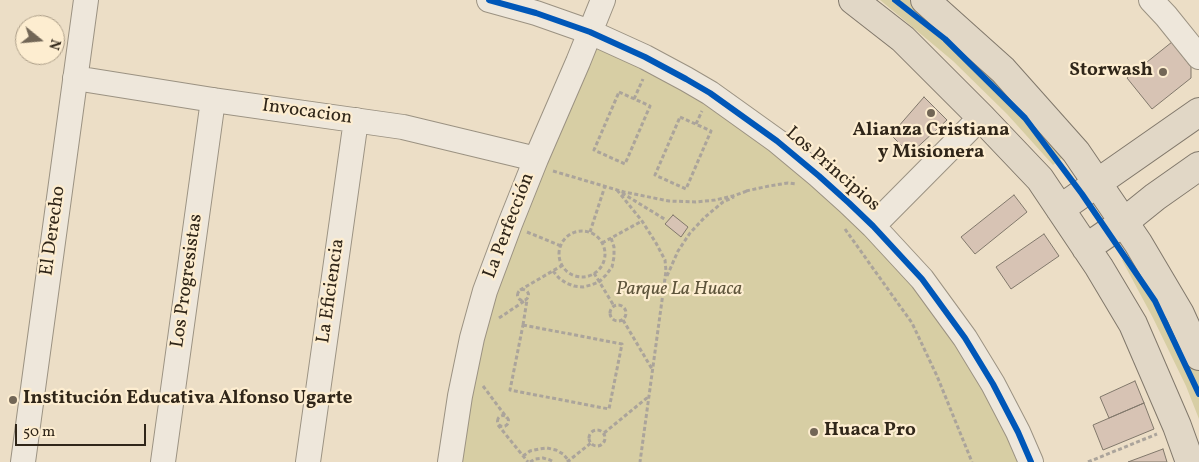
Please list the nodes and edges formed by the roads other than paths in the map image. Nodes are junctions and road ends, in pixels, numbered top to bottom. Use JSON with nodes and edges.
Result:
{"nodes":[{"id":1,"x":86,"y":0,"type":"edge"},
{"id":2,"x":489,"y":0,"type":"edge"},
{"id":3,"x":603,"y":0,"type":"edge"},
{"id":4,"x":853,"y":0,"type":"edge"},
{"id":5,"x":925,"y":0,"type":"edge"},
{"id":6,"x":1151,"y":0,"type":"edge"},
{"id":7,"x":590,"y":32,"type":"junction"},
{"id":8,"x":1199,"y":57,"type":"edge"},
{"id":9,"x":75,"y":78,"type":"junction"},
{"id":10,"x":213,"y":100,"type":"junction"},
{"id":11,"x":1199,"y":112,"type":"edge"},
{"id":12,"x":981,"y":117,"type":"junction"},
{"id":13,"x":356,"y":120,"type":"junction"},
{"id":14,"x":543,"y":164,"type":"junction"},
{"id":15,"x":1199,"y":166,"type":"edge"},
{"id":16,"x":1098,"y":183,"type":"junction"},
{"id":17,"x":1060,"y":209,"type":"junction"},
{"id":18,"x":1124,"y":222,"type":"junction"},
{"id":19,"x":873,"y":226,"type":"junction"},
{"id":20,"x":1086,"y":248,"type":"junction"},
{"id":21,"x":1198,"y":352,"type":"edge"},
{"id":22,"x":23,"y":462,"type":"edge"},
{"id":23,"x":163,"y":462,"type":"edge"},
{"id":24,"x":308,"y":462,"type":"edge"},
{"id":25,"x":450,"y":462,"type":"edge"},
{"id":26,"x":1031,"y":462,"type":"edge"},
{"id":27,"x":1190,"y":462,"type":"edge"}],
"edges":[{"from":1,"to":9,"type":"street","name":"El Derecho"},
{"from":2,"to":7,"type":"street","name":"Los Principios"},
{"from":3,"to":7,"type":"street","name":"La Perfección"},
{"from":4,"to":12,"type":"main road"},
{"from":5,"to":16,"type":"main road"},
{"from":6,"to":8,"type":"street"},
{"from":7,"to":14,"type":"street","name":"La Perfección"},
{"from":7,"to":19,"type":"street","name":"Los Principios"},
{"from":9,"to":10,"type":"street","name":"Invocacion"},
{"from":9,"to":22,"type":"street","name":"El Derecho"},
{"from":10,"to":13,"type":"street","name":"Invocacion"},
{"from":10,"to":23,"type":"street","name":"Los Progresistas"},
{"from":11,"to":16,"type":"main road"},
{"from":12,"to":17,"type":"main road"},
{"from":12,"to":19,"type":"street"},
{"from":13,"to":14,"type":"street","name":"Invocacion"},
{"from":13,"to":24,"type":"street","name":"La Eficiencia"},
{"from":14,"to":25,"type":"street","name":"La Perfección"},
{"from":15,"to":18,"type":"main road"},
{"from":16,"to":17,"type":"main road"},
{"from":16,"to":18,"type":"main road"},
{"from":17,"to":20,"type":"main road"},
{"from":18,"to":20,"type":"main road"},
{"from":18,"to":21,"type":"main road"},
{"from":19,"to":26,"type":"street","name":"Los Principios"},
{"from":20,"to":27,"type":"main road"}]}
